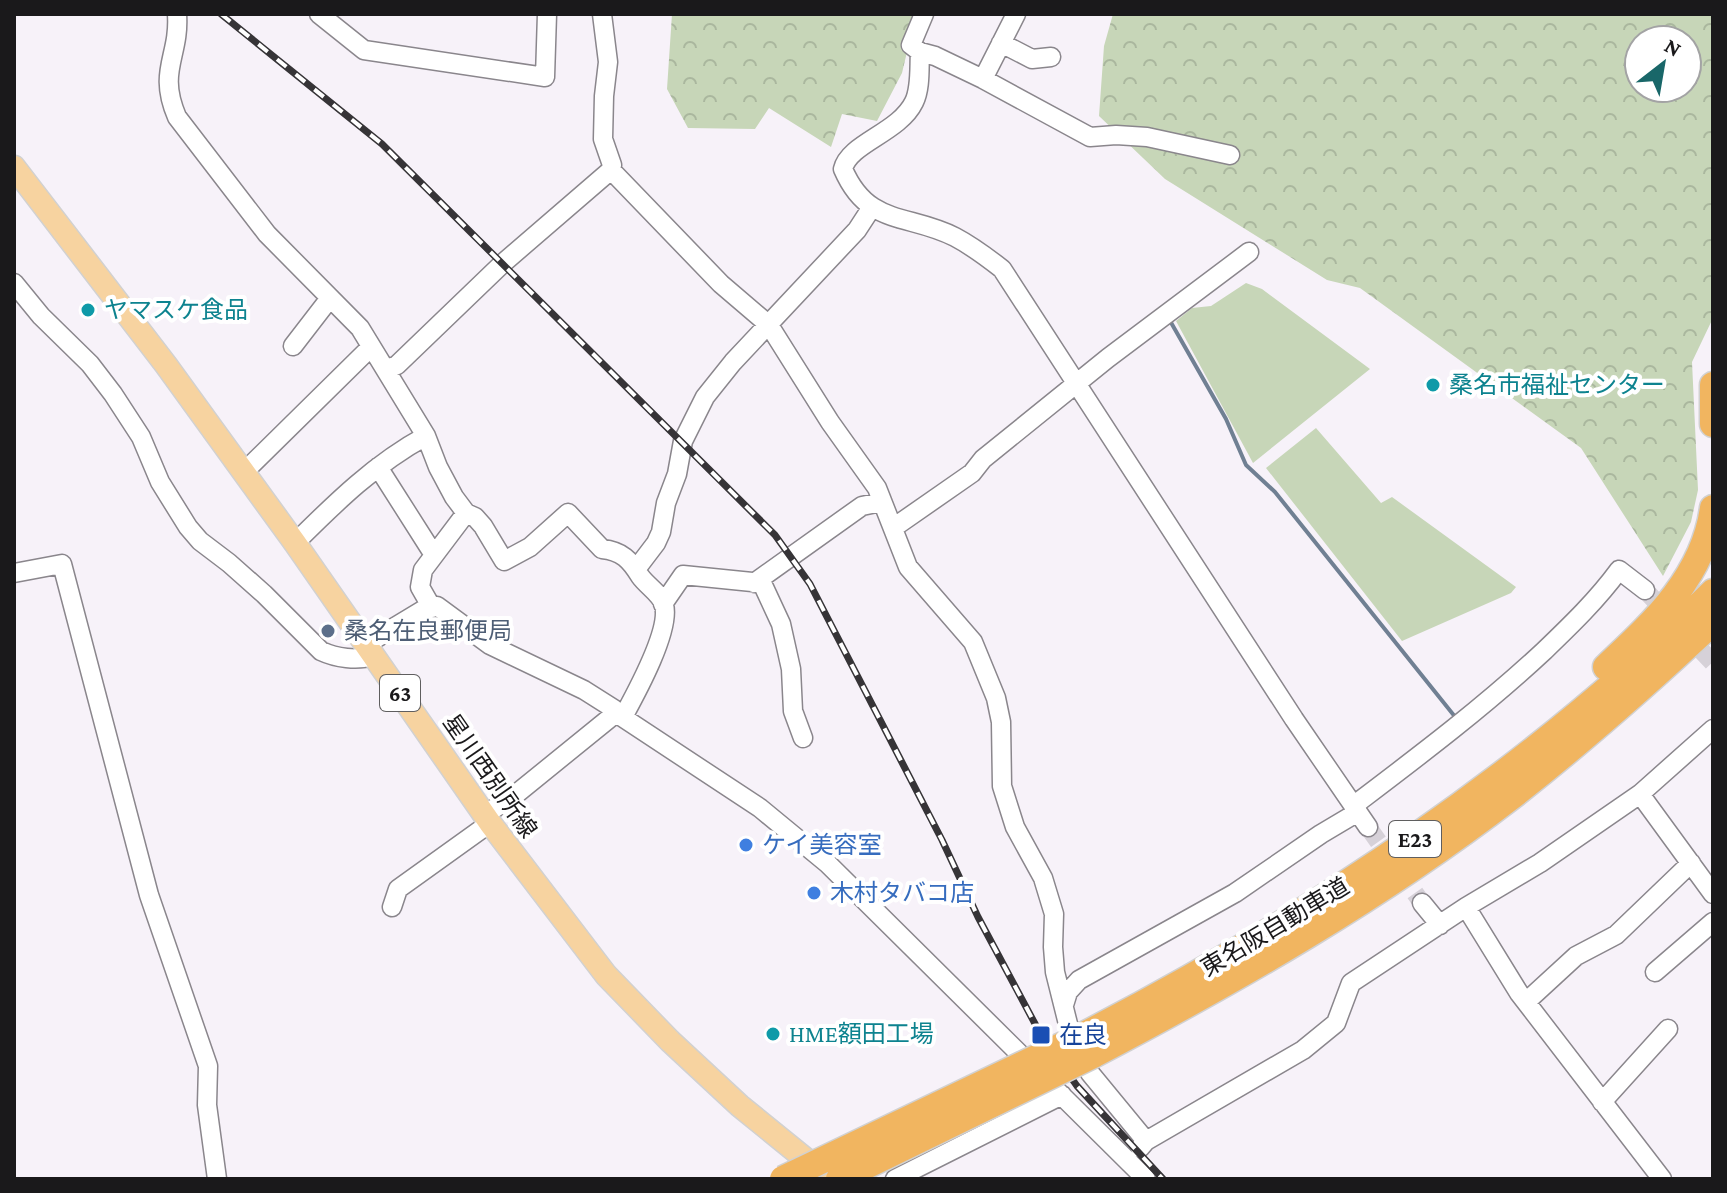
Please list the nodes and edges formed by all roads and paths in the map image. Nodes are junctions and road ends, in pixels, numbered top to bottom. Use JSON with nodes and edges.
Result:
{"nodes":[{"id":1,"x":177,"y":14,"type":"edge"},
{"id":2,"x":547,"y":14,"type":"edge"},
{"id":3,"x":602,"y":14,"type":"edge"},
{"id":4,"x":924,"y":14,"type":"edge"},
{"id":5,"x":1016,"y":14,"type":"edge"},
{"id":6,"x":328,"y":17,"type":"edge"},
{"id":7,"x":1001,"y":43,"type":"junction"},
{"id":8,"x":920,"y":52,"type":"junction"},
{"id":9,"x":1051,"y":57,"type":"dead end"},
{"id":10,"x":983,"y":79,"type":"junction"},
{"id":11,"x":1230,"y":155,"type":"dead end"},
{"id":12,"x":14,"y":167,"type":"edge"},
{"id":13,"x":611,"y":170,"type":"junction"},
{"id":14,"x":872,"y":207,"type":"junction"},
{"id":15,"x":1249,"y":252,"type":"dead end"},
{"id":16,"x":14,"y":283,"type":"edge"},
{"id":17,"x":330,"y":298,"type":"junction"},
{"id":18,"x":769,"y":325,"type":"junction"},
{"id":19,"x":293,"y":346,"type":"dead end"},
{"id":20,"x":371,"y":347,"type":"junction"},
{"id":21,"x":386,"y":370,"type":"junction"},
{"id":22,"x":1076,"y":383,"type":"junction"},
{"id":23,"x":1713,"y":385,"type":"edge"},
{"id":24,"x":1713,"y":424,"type":"edge"},
{"id":25,"x":426,"y":436,"type":"junction"},
{"id":26,"x":378,"y":467,"type":"junction"},
{"id":27,"x":244,"y":472,"type":"junction"},
{"id":28,"x":881,"y":502,"type":"junction"},
{"id":29,"x":1713,"y":508,"type":"edge"},
{"id":30,"x":466,"y":513,"type":"junction"},
{"id":31,"x":893,"y":528,"type":"junction"},
{"id":32,"x":295,"y":543,"type":"junction"},
{"id":33,"x":434,"y":555,"type":"junction"},
{"id":34,"x":637,"y":568,"type":"junction"},
{"id":35,"x":14,"y":573,"type":"edge"},
{"id":36,"x":754,"y":583,"type":"junction"},
{"id":37,"x":1645,"y":590,"type":"tunnel mouth"},
{"id":38,"x":1713,"y":592,"type":"edge"},
{"id":39,"x":663,"y":604,"type":"junction"},
{"id":40,"x":432,"y":608,"type":"junction"},
{"id":41,"x":1713,"y":622,"type":"edge"},
{"id":42,"x":1713,"y":639,"type":"edge"},
{"id":43,"x":369,"y":650,"type":"junction"},
{"id":44,"x":620,"y":715,"type":"junction"},
{"id":45,"x":1713,"y":729,"type":"edge"},
{"id":46,"x":803,"y":738,"type":"dead end"},
{"id":47,"x":1503,"y":789,"type":"junction"},
{"id":48,"x":1640,"y":794,"type":"junction"},
{"id":49,"x":1360,"y":815,"type":"junction"},
{"id":50,"x":487,"y":818,"type":"junction"},
{"id":51,"x":1691,"y":863,"type":"junction"},
{"id":52,"x":1713,"y":894,"type":"edge"},
{"id":53,"x":1422,"y":903,"type":"tunnel mouth"},
{"id":54,"x":392,"y":907,"type":"dead end"},
{"id":55,"x":1466,"y":907,"type":"junction"},
{"id":56,"x":1713,"y":922,"type":"edge"},
{"id":57,"x":1440,"y":925,"type":"junction"},
{"id":58,"x":1655,"y":972,"type":"dead end"},
{"id":59,"x":1526,"y":1002,"type":"junction"},
{"id":60,"x":1064,"y":1005,"type":"junction"},
{"id":61,"x":1668,"y":1029,"type":"dead end"},
{"id":62,"x":1088,"y":1046,"type":"junction"},
{"id":63,"x":1062,"y":1095,"type":"junction"},
{"id":64,"x":1602,"y":1102,"type":"junction"},
{"id":65,"x":1146,"y":1141,"type":"junction"},
{"id":66,"x":1132,"y":1164,"type":"junction"},
{"id":67,"x":217,"y":1179,"type":"edge"},
{"id":68,"x":783,"y":1179,"type":"edge"},
{"id":69,"x":830,"y":1179,"type":"edge"},
{"id":70,"x":839,"y":1179,"type":"edge"},
{"id":71,"x":895,"y":1179,"type":"edge"},
{"id":72,"x":1146,"y":1179,"type":"edge"},
{"id":73,"x":1662,"y":1179,"type":"edge"}],
"edges":[{"from":1,"to":17,"type":"street"},
{"from":2,"to":6,"type":"street"},
{"from":3,"to":13,"type":"street"},
{"from":4,"to":8,"type":"street"},
{"from":5,"to":7,"type":"street"},
{"from":7,"to":9,"type":"street"},
{"from":7,"to":10,"type":"street"},
{"from":8,"to":10,"type":"street"},
{"from":8,"to":14,"type":"street"},
{"from":10,"to":11,"type":"street"},
{"from":12,"to":27,"type":"main road","name":"星川西別所線","number":"63"},
{"from":13,"to":18,"type":"street"},
{"from":13,"to":21,"type":"street"},
{"from":14,"to":18,"type":"street"},
{"from":14,"to":22,"type":"street"},
{"from":15,"to":22,"type":"street"},
{"from":16,"to":43,"type":"street"},
{"from":17,"to":19,"type":"street"},
{"from":17,"to":20,"type":"street"},
{"from":18,"to":28,"type":"street"},
{"from":18,"to":34,"type":"street"},
{"from":20,"to":21,"type":"street"},
{"from":20,"to":27,"type":"street"},
{"from":21,"to":25,"type":"street"},
{"from":22,"to":31,"type":"street"},
{"from":22,"to":49,"type":"street"},
{"from":23,"to":24,"type":"highway"},
{"from":25,"to":26,"type":"street"},
{"from":25,"to":30,"type":"street"},
{"from":26,"to":32,"type":"street"},
{"from":26,"to":33,"type":"street"},
{"from":27,"to":32,"type":"main road","name":"星川西別所線","number":"63"},
{"from":28,"to":31,"type":"street"},
{"from":28,"to":36,"type":"street"},
{"from":29,"to":47,"type":"highway"},
{"from":30,"to":33,"type":"street"},
{"from":30,"to":34,"type":"street"},
{"from":31,"to":60,"type":"street"},
{"from":32,"to":43,"type":"main road","name":"星川西別所線","number":"63"},
{"from":33,"to":40,"type":"street"},
{"from":34,"to":39,"type":"street"},
{"from":35,"to":67,"type":"street"},
{"from":36,"to":39,"type":"street"},
{"from":36,"to":46,"type":"street"},
{"from":37,"to":49,"type":"street"},
{"from":38,"to":47,"type":"highway","name":"東名阪自動車道","number":"E23"},
{"from":39,"to":44,"type":"street"},
{"from":40,"to":43,"type":"street"},
{"from":40,"to":44,"type":"street"},
{"from":41,"to":47,"type":"highway","name":"東名阪自動車道","number":"E23"},
{"from":42,"to":47,"type":"highway"},
{"from":43,"to":50,"type":"main road","name":"星川西別所線","number":"63"},
{"from":44,"to":50,"type":"street"},
{"from":44,"to":63,"type":"street"},
{"from":45,"to":48,"type":"street"},
{"from":47,"to":62,"type":"highway","name":"東名阪自動車道","number":"E23"},
{"from":48,"to":51,"type":"street"},
{"from":48,"to":55,"type":"street"},
{"from":49,"to":60,"type":"street"},
{"from":50,"to":54,"type":"street"},
{"from":50,"to":69,"type":"main road","name":"星川西別所線","number":"63"},
{"from":51,"to":52,"type":"street"},
{"from":51,"to":59,"type":"street"},
{"from":53,"to":57,"type":"street"},
{"from":55,"to":57,"type":"street"},
{"from":55,"to":59,"type":"street"},
{"from":56,"to":58,"type":"street"},
{"from":57,"to":65,"type":"street"},
{"from":59,"to":64,"type":"street"},
{"from":60,"to":65,"type":"street"},
{"from":61,"to":64,"type":"street"},
{"from":62,"to":68,"type":"highway","name":"東名阪自動車道","number":"E23","bridge":true},
{"from":62,"to":70,"type":"highway","name":"東名阪自動車道","number":"E23","bridge":true},
{"from":63,"to":66,"type":"street"},
{"from":63,"to":71,"type":"street"},
{"from":64,"to":73,"type":"street"},
{"from":65,"to":66,"type":"street"},
{"from":66,"to":72,"type":"street"}]}
